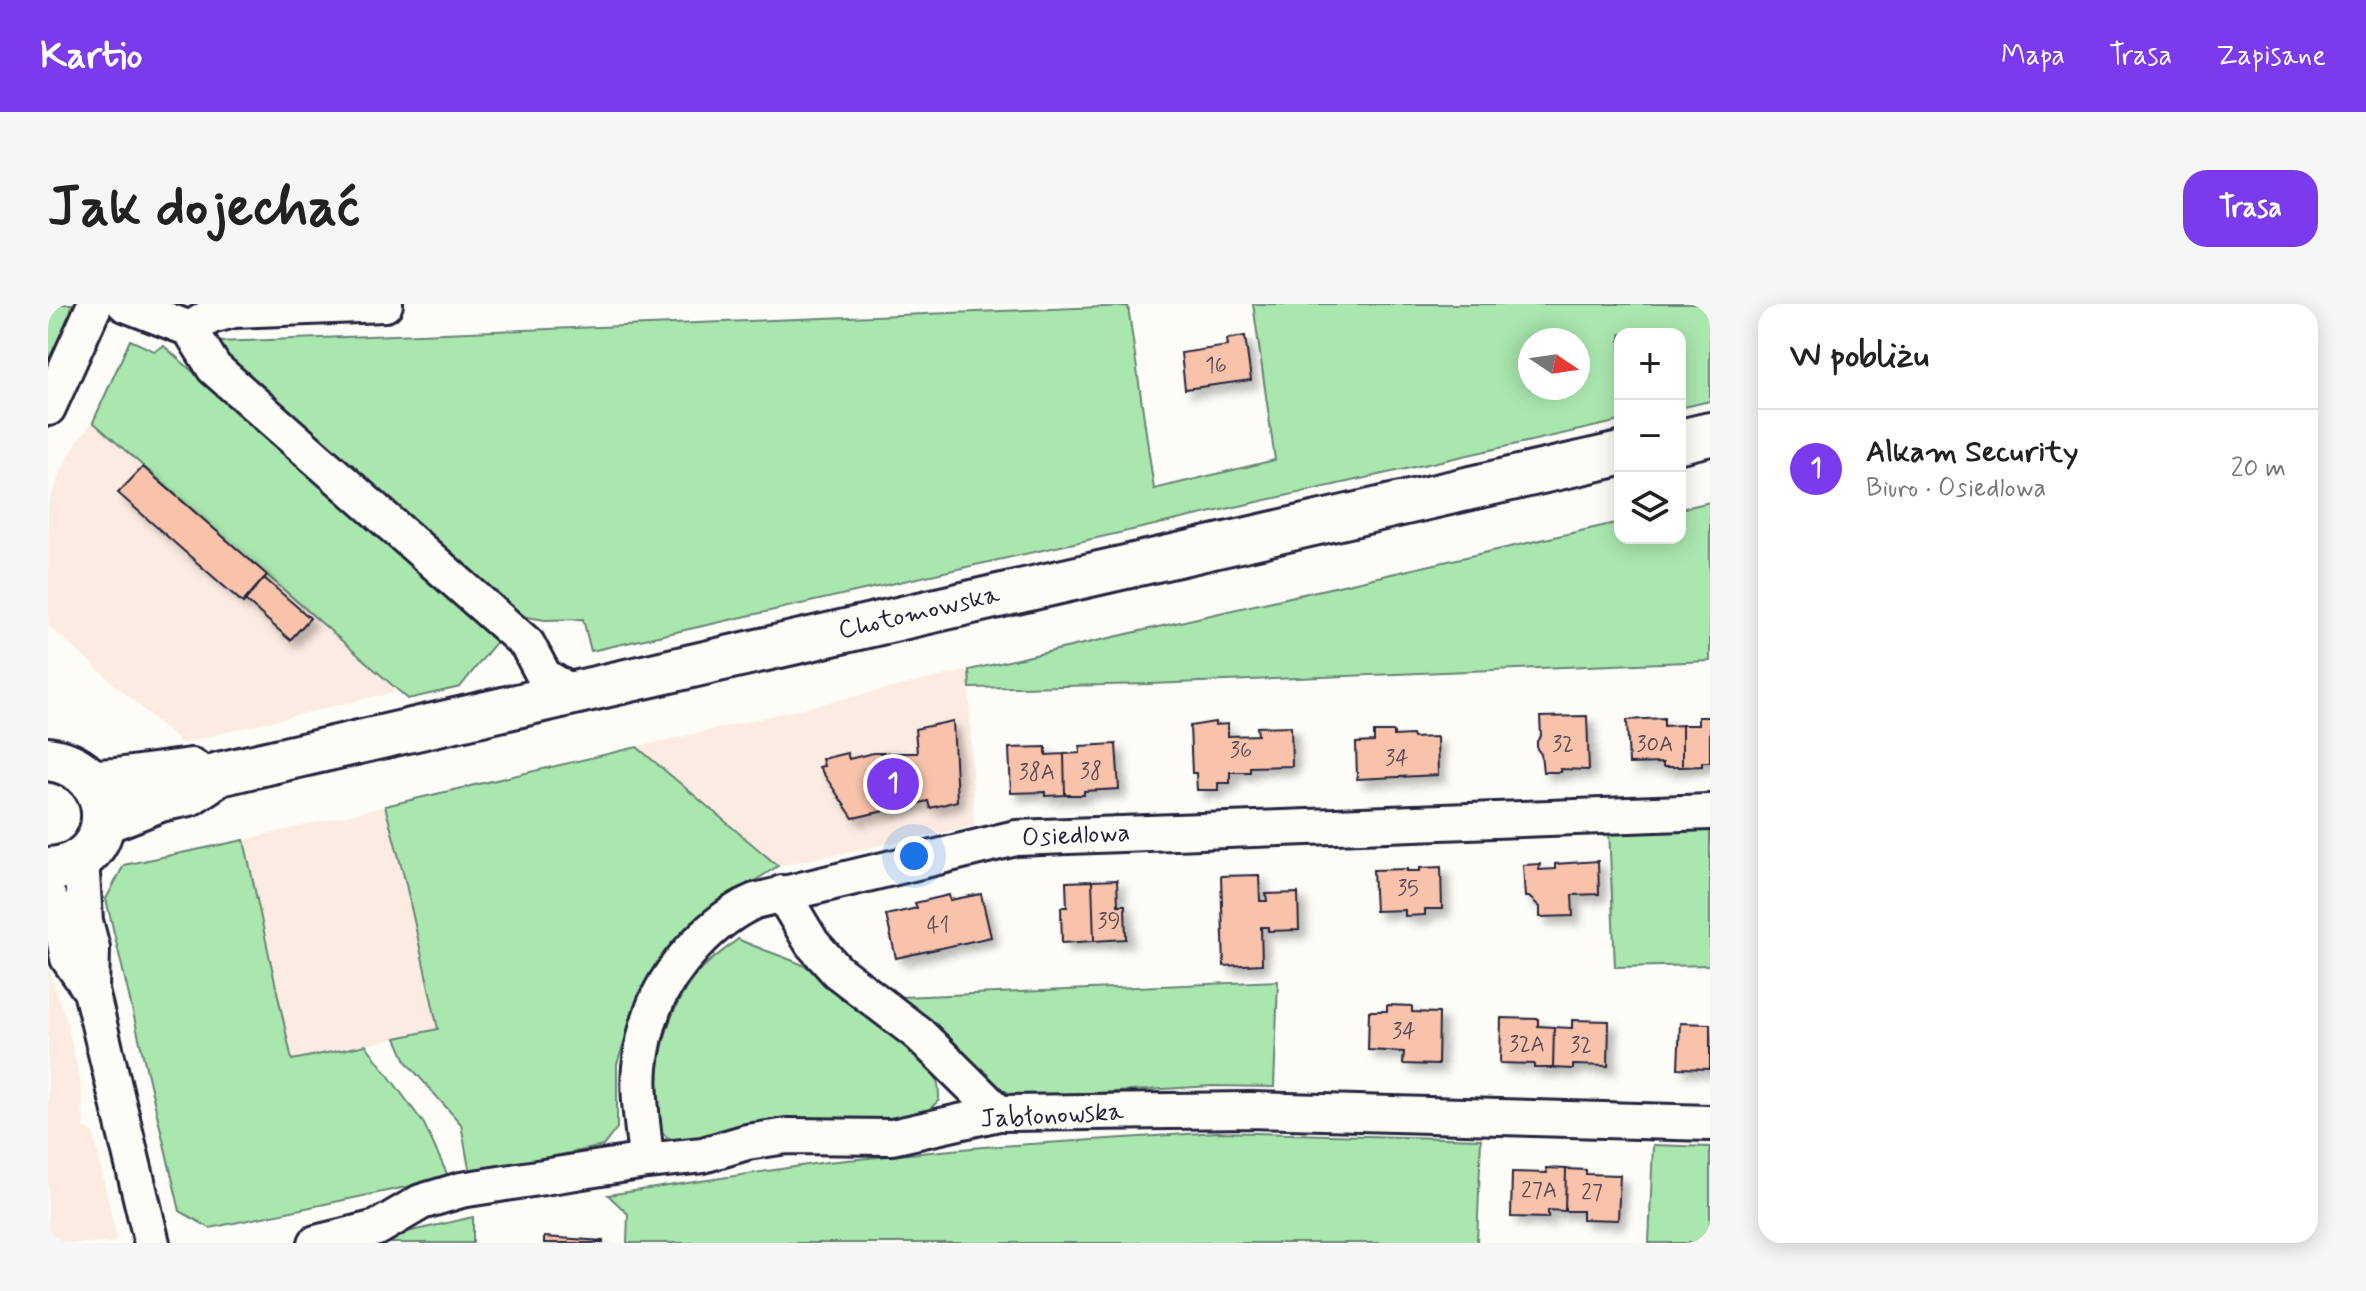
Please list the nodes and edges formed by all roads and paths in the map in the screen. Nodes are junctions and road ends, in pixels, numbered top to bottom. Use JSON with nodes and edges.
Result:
{"nodes":[{"id":1,"x":95,"y":304,"type":"edge"},
{"id":2,"x":125,"y":304,"type":"edge"},
{"id":3,"x":385,"y":304,"type":"edge"},
{"id":4,"x":190,"y":329,"type":"junction"},
{"id":5,"x":48,"y":408,"type":"edge"},
{"id":6,"x":1710,"y":434,"type":"edge"},
{"id":7,"x":1686,"y":440,"type":"edge"},
{"id":8,"x":1614,"y":455,"type":"edge"},
{"id":9,"x":571,"y":692,"type":"junction"},
{"id":10,"x":49,"y":753,"type":"edge"},
{"id":11,"x":219,"y":774,"type":"junction"},
{"id":12,"x":93,"y":781,"type":"junction"},
{"id":13,"x":1710,"y":812,"type":"edge"},
{"id":14,"x":103,"y":822,"type":"junction"},
{"id":15,"x":65,"y":864,"type":"edge"},
{"id":16,"x":782,"y":893,"type":"junction"},
{"id":17,"x":48,"y":896,"type":"edge"},
{"id":18,"x":91,"y":991,"type":"junction"},
{"id":19,"x":999,"y":1113,"type":"junction"},
{"id":20,"x":1710,"y":1123,"type":"edge"},
{"id":21,"x":646,"y":1161,"type":"junction"},
{"id":22,"x":152,"y":1243,"type":"edge"},
{"id":23,"x":316,"y":1243,"type":"edge"}],
"edges":[{"from":1,"to":5,"type":"street"},
{"from":2,"to":4,"type":"street"},
{"from":3,"to":4,"type":"street"},
{"from":4,"to":9,"type":"street"},
{"from":6,"to":7,"type":"street"},
{"from":8,"to":9,"type":"street","name":"Chotomowska"},
{"from":9,"to":11,"type":"street","name":"Chotomowska"},
{"from":10,"to":12,"type":"street"},
{"from":11,"to":12,"type":"street","name":"Chotomowska"},
{"from":11,"to":14,"type":"street","name":"Chotomowska"},
{"from":12,"to":14,"type":"street"},
{"from":13,"to":16,"type":"street","name":"Osiedlowa"},
{"from":14,"to":15,"type":"street"},
{"from":15,"to":18,"type":"street"},
{"from":16,"to":19,"type":"street"},
{"from":16,"to":21,"type":"street","name":"Osiedlowa"},
{"from":17,"to":18,"type":"street"},
{"from":18,"to":22,"type":"street"},
{"from":19,"to":20,"type":"street","name":"Jabłonowska"},
{"from":19,"to":21,"type":"street","name":"Jabłonowska"},
{"from":21,"to":23,"type":"street","name":"Jabłonowska"}]}
